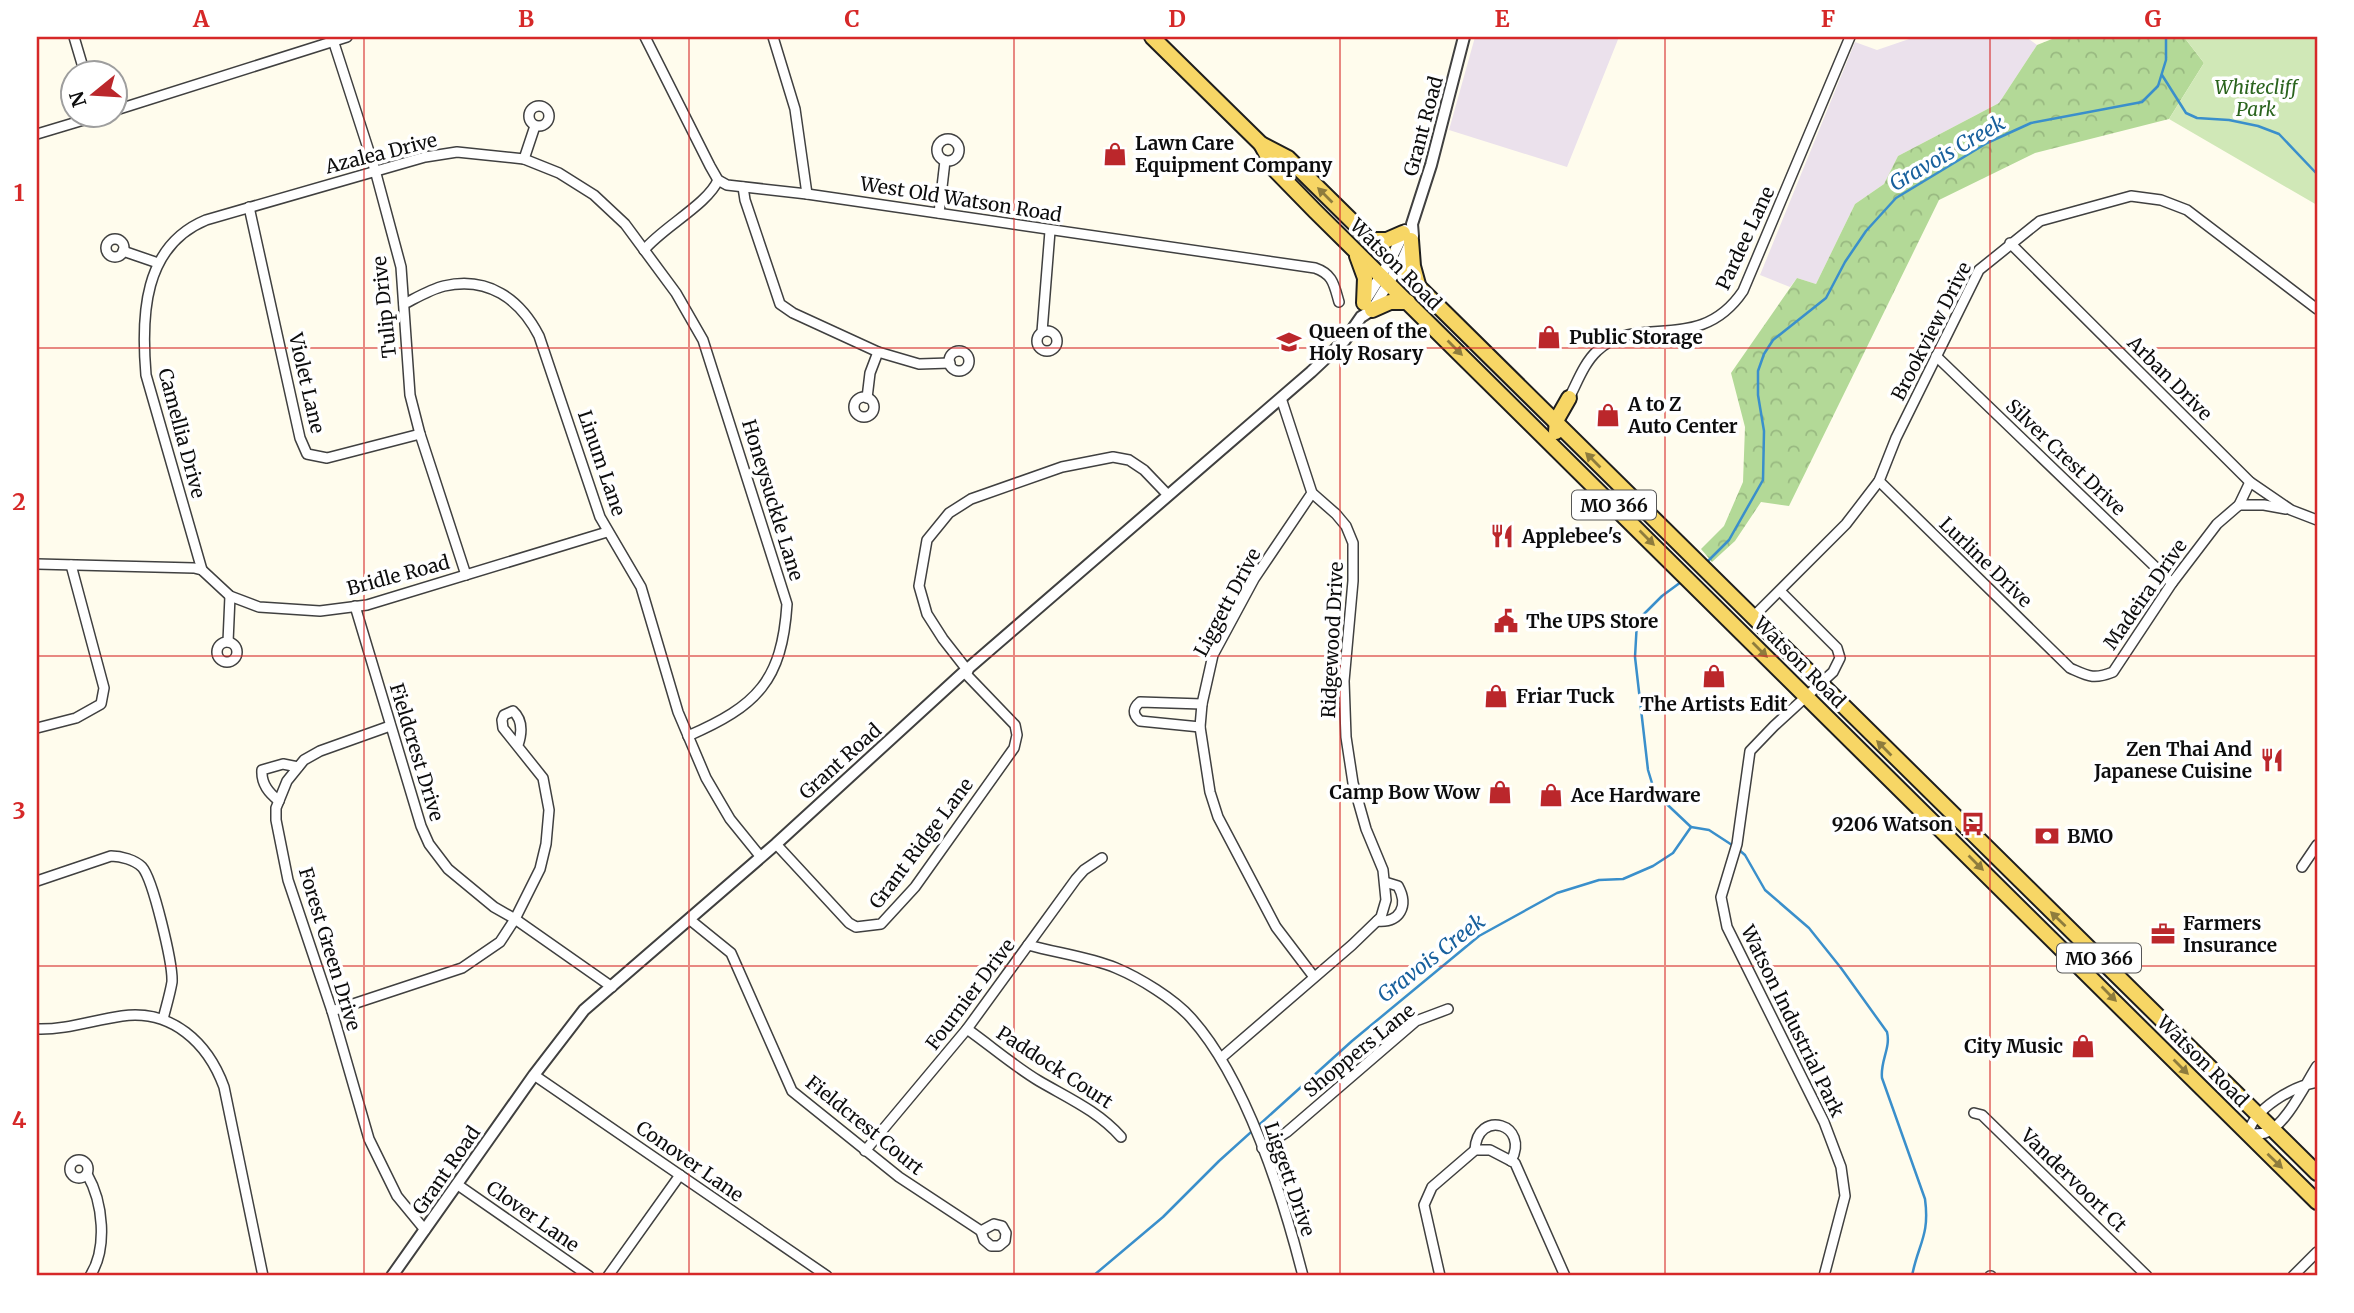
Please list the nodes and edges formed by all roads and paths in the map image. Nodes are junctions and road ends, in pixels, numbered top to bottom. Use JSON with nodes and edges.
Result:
{"nodes":[{"id":1,"x":74,"y":37,"type":"edge"},
{"id":2,"x":347,"y":37,"type":"edge"},
{"id":3,"x":645,"y":37,"type":"edge"},
{"id":4,"x":774,"y":37,"type":"edge"},
{"id":5,"x":1152,"y":37,"type":"edge"},
{"id":6,"x":1464,"y":37,"type":"edge"},
{"id":7,"x":1850,"y":37,"type":"edge"},
{"id":8,"x":327,"y":40,"type":"edge"},
{"id":9,"x":81,"y":60,"type":"edge"},
{"id":10,"x":130,"y":105,"type":"edge"},
{"id":11,"x":536,"y":126,"type":"dead end"},
{"id":12,"x":60,"y":127,"type":"edge"},
{"id":13,"x":37,"y":134,"type":"edge"},
{"id":14,"x":1261,"y":144,"type":"junction"},
{"id":15,"x":523,"y":159,"type":"junction"},
{"id":16,"x":945,"y":161,"type":"dead end"},
{"id":17,"x":376,"y":170,"type":"junction"},
{"id":18,"x":718,"y":180,"type":"junction"},
{"id":19,"x":743,"y":187,"type":"junction"},
{"id":20,"x":807,"y":194,"type":"junction"},
{"id":21,"x":249,"y":207,"type":"junction"},
{"id":22,"x":939,"y":213,"type":"junction"},
{"id":23,"x":1050,"y":231,"type":"junction"},
{"id":24,"x":1409,"y":232,"type":"junction"},
{"id":25,"x":1370,"y":240,"type":"junction"},
{"id":26,"x":2010,"y":243,"type":"junction"},
{"id":27,"x":1353,"y":249,"type":"junction"},
{"id":28,"x":645,"y":250,"type":"junction"},
{"id":29,"x":123,"y":251,"type":"dead end"},
{"id":30,"x":158,"y":263,"type":"junction"},
{"id":31,"x":1394,"y":264,"type":"junction"},
{"id":32,"x":1385,"y":280,"type":"junction"},
{"id":33,"x":1419,"y":289,"type":"junction"},
{"id":34,"x":1339,"y":302,"type":"dead end"},
{"id":35,"x":1408,"y":302,"type":"junction"},
{"id":36,"x":404,"y":304,"type":"junction"},
{"id":37,"x":2317,"y":309,"type":"edge"},
{"id":38,"x":1366,"y":310,"type":"junction"},
{"id":39,"x":1042,"y":332,"type":"dead end"},
{"id":40,"x":878,"y":352,"type":"junction"},
{"id":41,"x":1936,"y":356,"type":"junction"},
{"id":42,"x":950,"y":363,"type":"dead end"},
{"id":43,"x":867,"y":398,"type":"dead end"},
{"id":44,"x":1280,"y":398,"type":"junction"},
{"id":45,"x":1569,"y":398,"type":"junction"},
{"id":46,"x":1542,"y":410,"type":"junction"},
{"id":47,"x":420,"y":434,"type":"junction"},
{"id":48,"x":1559,"y":437,"type":"junction"},
{"id":49,"x":1879,"y":481,"type":"junction"},
{"id":50,"x":2249,"y":482,"type":"junction"},
{"id":51,"x":1312,"y":493,"type":"junction"},
{"id":52,"x":1167,"y":494,"type":"junction"},
{"id":53,"x":2239,"y":505,"type":"junction"},
{"id":54,"x":2291,"y":510,"type":"junction"},
{"id":55,"x":2317,"y":520,"type":"edge"},
{"id":56,"x":607,"y":532,"type":"junction"},
{"id":57,"x":37,"y":564,"type":"edge"},
{"id":58,"x":71,"y":565,"type":"junction"},
{"id":59,"x":202,"y":570,"type":"junction"},
{"id":60,"x":466,"y":575,"type":"junction"},
{"id":61,"x":2172,"y":583,"type":"junction"},
{"id":62,"x":1780,"y":591,"type":"junction"},
{"id":63,"x":230,"y":596,"type":"junction"},
{"id":64,"x":355,"y":606,"type":"junction"},
{"id":65,"x":1752,"y":618,"type":"junction"},
{"id":66,"x":228,"y":642,"type":"dead end"},
{"id":67,"x":2070,"y":668,"type":"joint"},
{"id":68,"x":966,"y":672,"type":"junction"},
{"id":69,"x":1820,"y":684,"type":"junction"},
{"id":70,"x":1807,"y":696,"type":"junction"},
{"id":71,"x":1202,"y":704,"type":"junction"},
{"id":72,"x":390,"y":726,"type":"junction"},
{"id":73,"x":1200,"y":727,"type":"junction"},
{"id":74,"x":37,"y":728,"type":"edge"},
{"id":75,"x":688,"y":736,"type":"junction"},
{"id":76,"x":518,"y":745,"type":"dead end"},
{"id":77,"x":298,"y":767,"type":"junction"},
{"id":78,"x":279,"y":801,"type":"junction"},
{"id":79,"x":776,"y":844,"type":"junction"},
{"id":80,"x":2317,"y":845,"type":"edge"},
{"id":81,"x":760,"y":856,"type":"junction"},
{"id":82,"x":1102,"y":858,"type":"dead end"},
{"id":83,"x":2302,"y":867,"type":"dead end"},
{"id":84,"x":37,"y":881,"type":"edge"},
{"id":85,"x":1385,"y":882,"type":"junction"},
{"id":86,"x":516,"y":919,"type":"junction"},
{"id":87,"x":689,"y":919,"type":"junction"},
{"id":88,"x":1377,"y":921,"type":"junction"},
{"id":89,"x":1028,"y":945,"type":"junction"},
{"id":90,"x":1314,"y":977,"type":"junction"},
{"id":91,"x":612,"y":987,"type":"junction"},
{"id":92,"x":1448,"y":1009,"type":"dead end"},
{"id":93,"x":332,"y":1011,"type":"junction"},
{"id":94,"x":163,"y":1019,"type":"junction"},
{"id":95,"x":37,"y":1029,"type":"edge"},
{"id":96,"x":967,"y":1029,"type":"junction"},
{"id":97,"x":1221,"y":1058,"type":"junction"},
{"id":98,"x":2317,"y":1066,"type":"edge"},
{"id":99,"x":534,"y":1076,"type":"junction"},
{"id":100,"x":2312,"y":1083,"type":"edge"},
{"id":101,"x":1974,"y":1113,"type":"dead end"},
{"id":102,"x":2257,"y":1115,"type":"junction"},
{"id":103,"x":2272,"y":1129,"type":"junction"},
{"id":104,"x":2248,"y":1134,"type":"junction"},
{"id":105,"x":1121,"y":1137,"type":"dead end"},
{"id":106,"x":1262,"y":1148,"type":"junction"},
{"id":107,"x":1475,"y":1150,"type":"junction"},
{"id":108,"x":865,"y":1151,"type":"junction"},
{"id":109,"x":1511,"y":1161,"type":"junction"},
{"id":110,"x":2317,"y":1173,"type":"edge"},
{"id":111,"x":87,"y":1174,"type":"dead end"},
{"id":112,"x":680,"y":1175,"type":"junction"},
{"id":113,"x":458,"y":1185,"type":"junction"},
{"id":114,"x":2317,"y":1202,"type":"edge"},
{"id":115,"x":425,"y":1230,"type":"junction"},
{"id":116,"x":981,"y":1231,"type":"dead end"},
{"id":117,"x":2317,"y":1252,"type":"edge"},
{"id":118,"x":90,"y":1276,"type":"edge"},
{"id":119,"x":263,"y":1276,"type":"edge"},
{"id":120,"x":392,"y":1276,"type":"edge"},
{"id":121,"x":589,"y":1276,"type":"edge"},
{"id":122,"x":608,"y":1276,"type":"edge"},
{"id":123,"x":827,"y":1276,"type":"edge"},
{"id":124,"x":1303,"y":1276,"type":"edge"},
{"id":125,"x":1440,"y":1276,"type":"edge"},
{"id":126,"x":1565,"y":1276,"type":"edge"},
{"id":127,"x":1824,"y":1276,"type":"edge"},
{"id":128,"x":2147,"y":1276,"type":"edge"},
{"id":129,"x":2293,"y":1276,"type":"edge"}],
"edges":[{"from":1,"to":9,"type":"street"},
{"from":2,"to":8,"type":"street"},
{"from":3,"to":18,"type":"street"},
{"from":4,"to":20,"type":"street"},
{"from":5,"to":14,"type":"main road","name":"Watson Road","number":"MO 366"},
{"from":6,"to":24,"type":"street","name":"Grant Road"},
{"from":7,"to":45,"type":"street","name":"Pardee Lane"},
{"from":8,"to":10,"type":"street"},
{"from":8,"to":17,"type":"street","name":"Tulip Drive"},
{"from":11,"to":15,"type":"street"},
{"from":12,"to":13,"type":"street"},
{"from":25,"to":14,"type":"main road","name":"Watson Road","number":"MO 366","one_way":true},
{"from":14,"to":27,"type":"main road","name":"Watson Road","number":"MO 366"},
{"from":15,"to":17,"type":"street","name":"Azalea Drive"},
{"from":15,"to":28,"type":"street","name":"Azalea Drive"},
{"from":16,"to":22,"type":"street"},
{"from":17,"to":21,"type":"street","name":"Azalea Drive"},
{"from":17,"to":36,"type":"street","name":"Tulip Drive"},
{"from":18,"to":19,"type":"street","name":"West Old Watson Road"},
{"from":18,"to":28,"type":"street"},
{"from":19,"to":20,"type":"street","name":"West Old Watson Road"},
{"from":19,"to":40,"type":"street"},
{"from":20,"to":22,"type":"street","name":"West Old Watson Road"},
{"from":21,"to":30,"type":"street","name":"Azalea Drive"},
{"from":21,"to":47,"type":"street","name":"Violet Lane"},
{"from":22,"to":23,"type":"street","name":"West Old Watson Road"},
{"from":23,"to":34,"type":"street","name":"West Old Watson Road"},
{"from":23,"to":39,"type":"street"},
{"from":24,"to":25,"type":"main road"},
{"from":24,"to":31,"type":"street","name":"Grant Road"},
{"from":24,"to":33,"type":"main road"},
{"from":25,"to":31,"type":"main road","name":"Watson Road","number":"MO 366"},
{"from":26,"to":37,"type":"street","name":"Brookview Drive"},
{"from":26,"to":41,"type":"street","name":"Brookview Drive"},
{"from":26,"to":50,"type":"street","name":"Arban Drive"},
{"from":27,"to":32,"type":"main road","name":"Watson Road","number":"MO 366"},
{"from":27,"to":38,"type":"main road"},
{"from":28,"to":75,"type":"street","name":"Honeysuckle Lane"},
{"from":29,"to":30,"type":"street"},
{"from":30,"to":59,"type":"street","name":"Camellia Drive"},
{"from":31,"to":32,"type":"street","name":"Grant Road"},
{"from":31,"to":33,"type":"main road","name":"Watson Road","number":"MO 366"},
{"from":32,"to":35,"type":"main road","name":"Watson Road","number":"MO 366"},
{"from":32,"to":38,"type":"street","name":"Grant Road"},
{"from":33,"to":46,"type":"main road","name":"Watson Road","number":"MO 366"},
{"from":35,"to":38,"type":"main road"},
{"from":35,"to":48,"type":"main road","name":"Watson Road","number":"MO 366","one_way":true},
{"from":36,"to":47,"type":"street","name":"Tulip Drive"},
{"from":36,"to":56,"type":"street","name":"Linum Lane"},
{"from":38,"to":44,"type":"street","name":"Grant Road"},
{"from":40,"to":42,"type":"street"},
{"from":40,"to":43,"type":"street"},
{"from":41,"to":49,"type":"street","name":"Brookview Drive"},
{"from":41,"to":61,"type":"street","name":"Silver Crest Drive"},
{"from":44,"to":51,"type":"street"},
{"from":44,"to":52,"type":"street","name":"Grant Road"},
{"from":45,"to":46,"type":"main road"},
{"from":45,"to":48,"type":"main road"},
{"from":46,"to":48,"type":"main road","name":"Watson Road","number":"MO 366"},
{"from":47,"to":60,"type":"street","name":"Tulip Drive"},
{"from":65,"to":48,"type":"main road","name":"Watson Road","number":"MO 366","one_way":true},
{"from":48,"to":70,"type":"main road","name":"Watson Road","number":"MO 366","one_way":true},
{"from":49,"to":62,"type":"street","name":"Brookview Drive"},
{"from":49,"to":67,"type":"street","name":"Lurline Drive"},
{"from":50,"to":53,"type":"street","name":"Madeira Drive"},
{"from":50,"to":54,"type":"street","name":"Arban Drive"},
{"from":51,"to":71,"type":"street","name":"Liggett Drive"},
{"from":51,"to":85,"type":"street","name":"Ridgewood Drive"},
{"from":52,"to":68,"type":"street","name":"Grant Road"},
{"from":52,"to":68,"type":"street"},
{"from":53,"to":54,"type":"street"},
{"from":53,"to":61,"type":"street","name":"Madeira Drive"},
{"from":54,"to":55,"type":"street","name":"Arban Drive"},
{"from":56,"to":60,"type":"street","name":"Bridle Road"},
{"from":56,"to":75,"type":"street","name":"Linum Lane"},
{"from":57,"to":58,"type":"street"},
{"from":58,"to":59,"type":"street"},
{"from":58,"to":74,"type":"street"},
{"from":59,"to":63,"type":"street","name":"Bridle Road"},
{"from":60,"to":64,"type":"street","name":"Bridle Road"},
{"from":61,"to":67,"type":"street","name":"Madeira Drive"},
{"from":62,"to":65,"type":"street","name":"Brookview Drive"},
{"from":62,"to":69,"type":"street"},
{"from":63,"to":64,"type":"street","name":"Bridle Road"},
{"from":63,"to":66,"type":"street"},
{"from":64,"to":72,"type":"street","name":"Fieldcrest Drive"},
{"from":65,"to":69,"type":"main road","name":"Watson Road","number":"MO 366"},
{"from":68,"to":79,"type":"street","name":"Grant Road"},
{"from":68,"to":79,"type":"street","name":"Grant Ridge Lane"},
{"from":69,"to":70,"type":"street","name":"Watson Industrial Park"},
{"from":102,"to":69,"type":"main road","name":"Watson Road","number":"MO 366","one_way":true},
{"from":70,"to":104,"type":"main road","name":"Watson Road","number":"MO 366","one_way":true},
{"from":70,"to":127,"type":"street","name":"Watson Industrial Park"},
{"from":71,"to":73,"type":"street","name":"Liggett Drive"},
{"from":71,"to":73,"type":"street"},
{"from":72,"to":77,"type":"street","name":"Forest Green Drive"},
{"from":72,"to":86,"type":"street","name":"Fieldcrest Drive"},
{"from":73,"to":90,"type":"street","name":"Liggett Drive"},
{"from":75,"to":81,"type":"street","name":"Linum Lane"},
{"from":76,"to":86,"type":"street"},
{"from":77,"to":78,"type":"street","name":"Forest Green Drive"},
{"from":77,"to":78,"type":"street"},
{"from":78,"to":93,"type":"street","name":"Forest Green Drive"},
{"from":79,"to":81,"type":"street","name":"Grant Road"},
{"from":80,"to":83,"type":"street"},
{"from":81,"to":87,"type":"street","name":"Grant Road"},
{"from":82,"to":89,"type":"street","name":"Fournier Drive"},
{"from":84,"to":94,"type":"street"},
{"from":85,"to":88,"type":"street","name":"Ridgewood Drive"},
{"from":85,"to":88,"type":"street","name":"Ridgewood Drive"},
{"from":86,"to":91,"type":"street","name":"Fieldcrest Drive"},
{"from":86,"to":93,"type":"street"},
{"from":87,"to":91,"type":"street","name":"Grant Road"},
{"from":87,"to":108,"type":"street","name":"Fieldcrest Court"},
{"from":88,"to":90,"type":"street","name":"Ridgewood Drive"},
{"from":89,"to":96,"type":"street","name":"Fournier Drive"},
{"from":89,"to":97,"type":"street","name":"Liggett Drive"},
{"from":90,"to":97,"type":"street","name":"Ridgewood Drive"},
{"from":91,"to":99,"type":"street","name":"Grant Road"},
{"from":92,"to":106,"type":"street","name":"Shoppers Lane"},
{"from":93,"to":115,"type":"street","name":"Forest Green Drive"},
{"from":94,"to":95,"type":"street"},
{"from":94,"to":119,"type":"street"},
{"from":96,"to":105,"type":"street","name":"Paddock Court"},
{"from":96,"to":108,"type":"street","name":"Fournier Drive"},
{"from":97,"to":106,"type":"street","name":"Liggett Drive"},
{"from":98,"to":100,"type":"street"},
{"from":99,"to":112,"type":"street","name":"Conover Lane"},
{"from":99,"to":113,"type":"street","name":"Grant Road"},
{"from":100,"to":102,"type":"street"},
{"from":100,"to":103,"type":"street"},
{"from":101,"to":128,"type":"street","name":"Vandervoort Ct"},
{"from":102,"to":103,"type":"main road","name":"Watson Road","number":"MO 366"},
{"from":102,"to":104,"type":"street"},
{"from":103,"to":104,"type":"street"},
{"from":103,"to":110,"type":"main road","name":"Watson Road","number":"MO 366"},
{"from":104,"to":114,"type":"main road","name":"Watson Road","number":"MO 366","one_way":true},
{"from":106,"to":124,"type":"street","name":"Liggett Drive"},
{"from":107,"to":109,"type":"street"},
{"from":107,"to":109,"type":"street"},
{"from":107,"to":125,"type":"street"},
{"from":108,"to":116,"type":"street","name":"Fieldcrest Court"},
{"from":109,"to":126,"type":"street"},
{"from":111,"to":118,"type":"street"},
{"from":112,"to":122,"type":"street"},
{"from":112,"to":123,"type":"street","name":"Conover Lane"},
{"from":113,"to":115,"type":"street","name":"Grant Road"},
{"from":113,"to":121,"type":"street","name":"Clover Lane"},
{"from":115,"to":120,"type":"street","name":"Grant Road"},
{"from":117,"to":129,"type":"street"}]}
